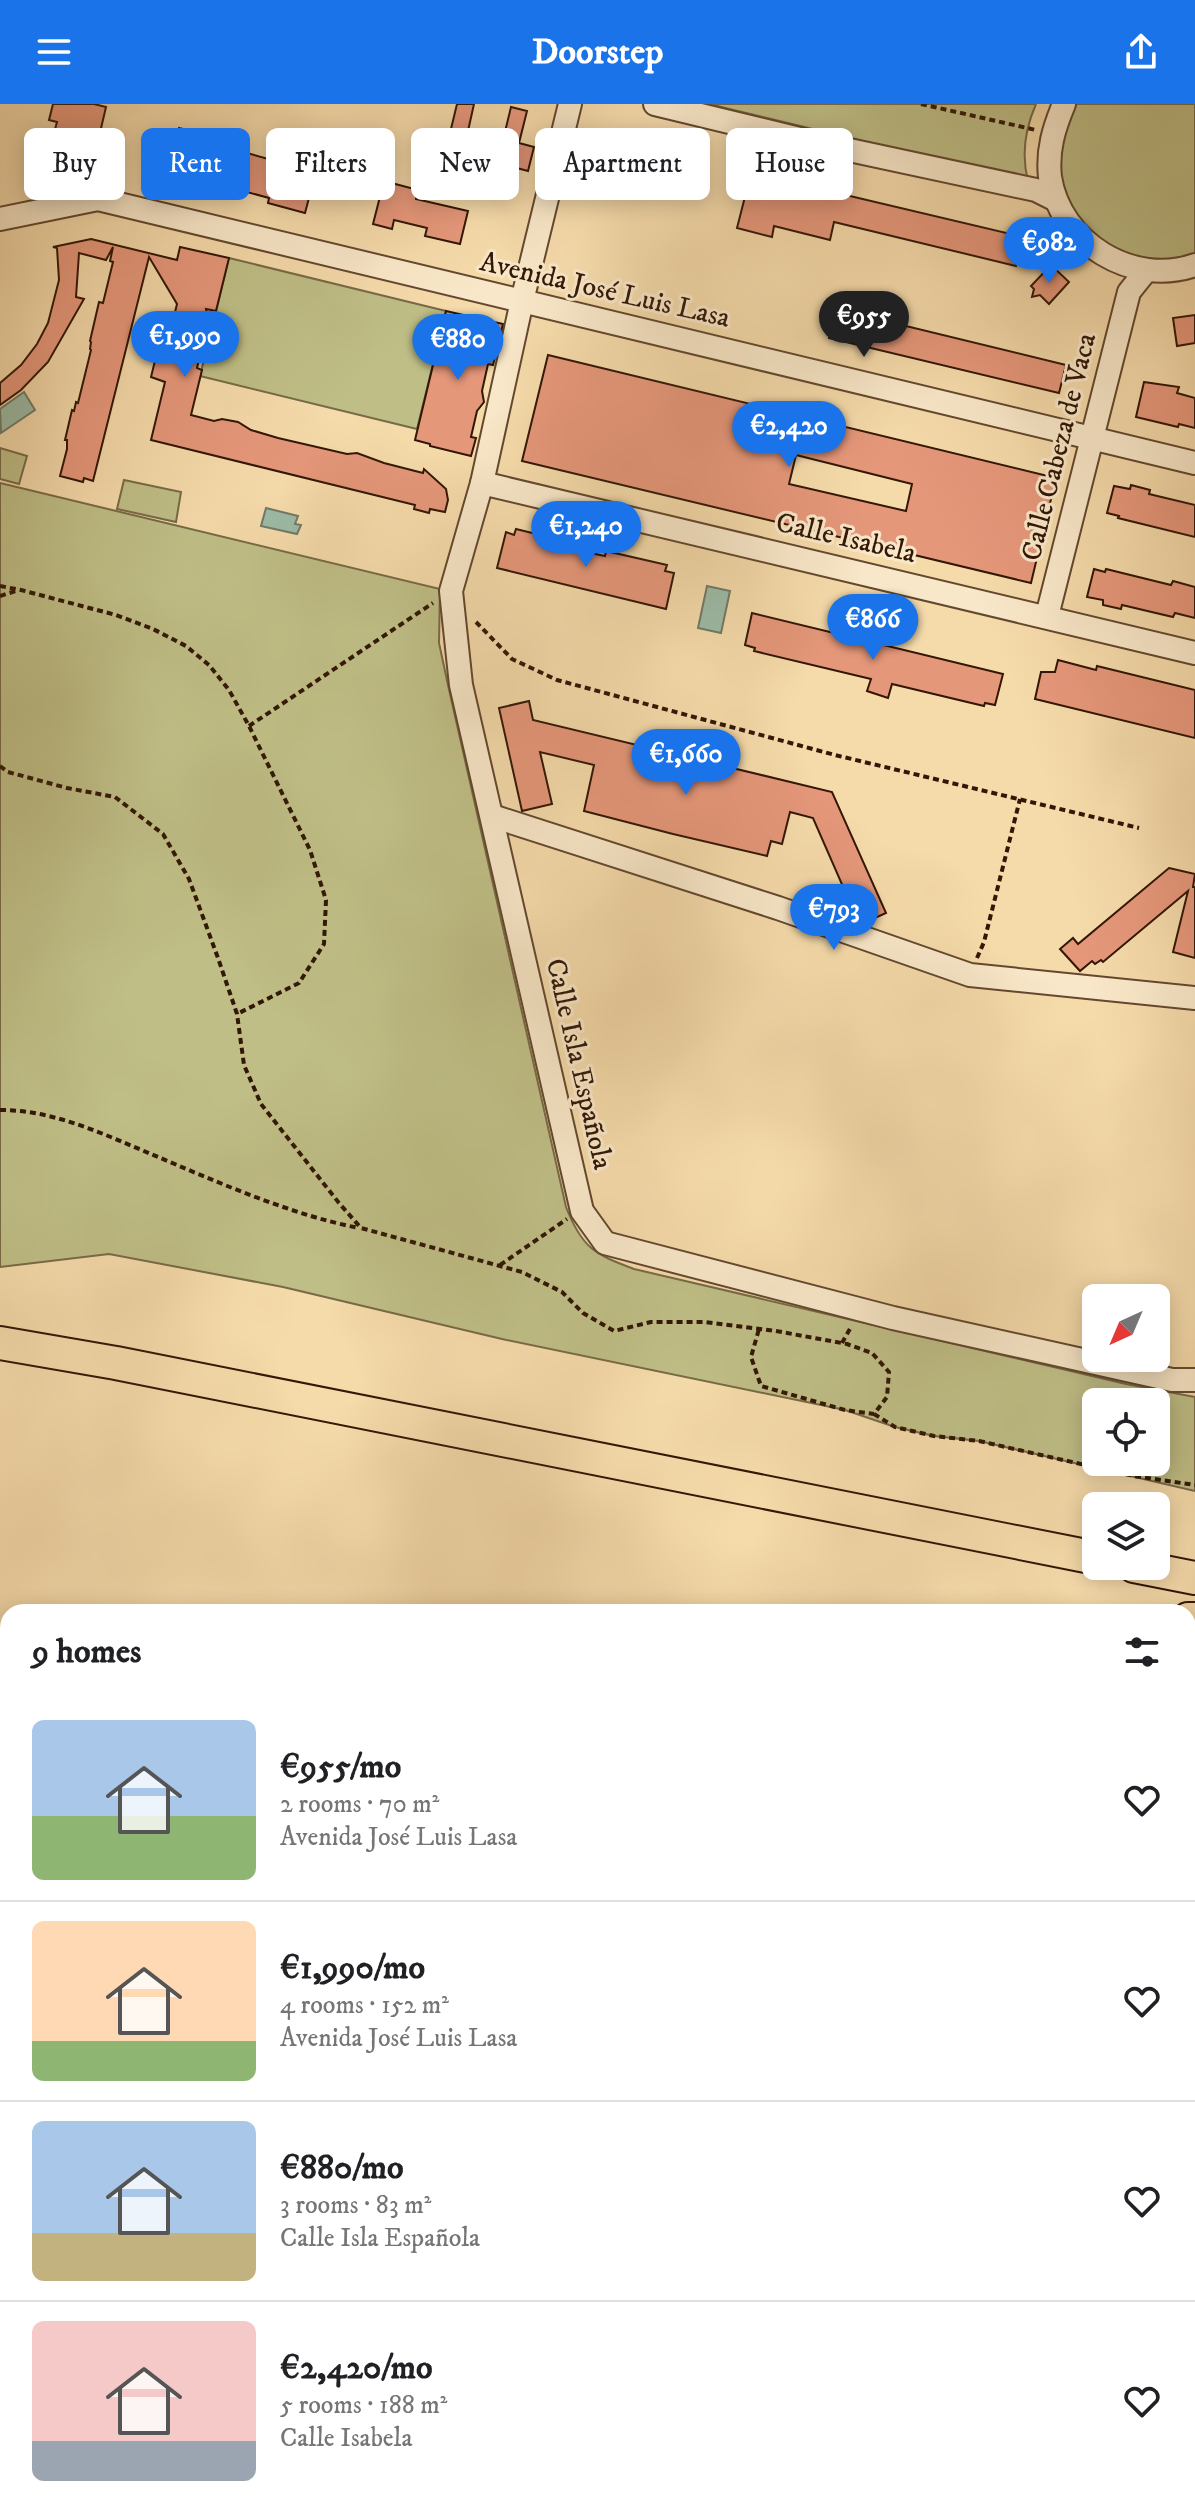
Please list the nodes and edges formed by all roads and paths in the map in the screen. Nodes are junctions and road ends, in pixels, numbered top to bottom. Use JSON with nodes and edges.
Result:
{"nodes":[{"id":1,"x":570,"y":104,"type":"edge"},
{"id":2,"x":655,"y":104,"type":"edge"},
{"id":3,"x":921,"y":104,"type":"edge"},
{"id":4,"x":1064,"y":104,"type":"edge"},
{"id":5,"x":1052,"y":133,"type":"junction"},
{"id":6,"x":1048,"y":190,"type":"junction"},
{"id":7,"x":0,"y":219,"type":"edge"},
{"id":8,"x":1195,"y":265,"type":"edge"},
{"id":9,"x":1135,"y":269,"type":"junction"},
{"id":10,"x":522,"y":301,"type":"junction"},
{"id":11,"x":1094,"y":438,"type":"junction"},
{"id":12,"x":1195,"y":463,"type":"edge"},
{"id":13,"x":482,"y":483,"type":"junction"},
{"id":14,"x":0,"y":586,"type":"edge"},
{"id":15,"x":21,"y":590,"type":"junction"},
{"id":16,"x":451,"y":591,"type":"junction"},
{"id":17,"x":0,"y":596,"type":"edge"},
{"id":18,"x":1047,"y":616,"type":"junction"},
{"id":19,"x":1195,"y":653,"type":"edge"},
{"id":20,"x":249,"y":726,"type":"junction"},
{"id":21,"x":0,"y":766,"type":"edge"},
{"id":22,"x":1020,"y":799,"type":"junction"},
{"id":23,"x":492,"y":816,"type":"junction"},
{"id":24,"x":1139,"y":828,"type":"dead end"},
{"id":25,"x":970,"y":975,"type":"junction"},
{"id":26,"x":1195,"y":998,"type":"edge"},
{"id":27,"x":237,"y":1014,"type":"junction"},
{"id":28,"x":0,"y":1110,"type":"edge"},
{"id":29,"x":582,"y":1211,"type":"junction"},
{"id":30,"x":361,"y":1228,"type":"junction"},
{"id":31,"x":500,"y":1265,"type":"junction"},
{"id":32,"x":759,"y":1329,"type":"junction"},
{"id":33,"x":0,"y":1343,"type":"edge"},
{"id":34,"x":1195,"y":1380,"type":"edge"},
{"id":35,"x":874,"y":1414,"type":"junction"},
{"id":36,"x":1195,"y":1485,"type":"edge"},
{"id":37,"x":1082,"y":1555,"type":"edge"},
{"id":38,"x":1170,"y":1571,"type":"edge"},
{"id":39,"x":1195,"y":1575,"type":"edge"}],
"edges":[{"from":1,"to":10,"type":"street","name":"Calle Isla Española"},
{"from":2,"to":6,"type":"street"},
{"from":3,"to":5,"type":"path"},
{"from":4,"to":5,"type":"street"},
{"from":5,"to":6,"type":"street"},
{"from":6,"to":9,"type":"street"},
{"from":7,"to":10,"type":"street","name":"Avenida José Luis Lasa"},
{"from":8,"to":9,"type":"street"},
{"from":9,"to":11,"type":"street","name":"Calle Cabeza de Vaca"},
{"from":10,"to":11,"type":"street","name":"Avenida José Luis Lasa"},
{"from":10,"to":13,"type":"street","name":"Calle Isla Española"},
{"from":11,"to":12,"type":"street","name":"Avenida José Luis Lasa"},
{"from":11,"to":18,"type":"street","name":"Calle Cabeza de Vaca"},
{"from":13,"to":16,"type":"street","name":"Calle Isla Española"},
{"from":13,"to":18,"type":"street","name":"Calle Isabela"},
{"from":14,"to":15,"type":"path"},
{"from":15,"to":17,"type":"path"},
{"from":15,"to":20,"type":"path"},
{"from":16,"to":20,"type":"path"},
{"from":16,"to":22,"type":"path"},
{"from":16,"to":23,"type":"street","name":"Calle Isla Española"},
{"from":18,"to":19,"type":"street","name":"Calle Isabela"},
{"from":20,"to":27,"type":"path"},
{"from":21,"to":27,"type":"path"},
{"from":22,"to":24,"type":"path"},
{"from":22,"to":25,"type":"path"},
{"from":23,"to":25,"type":"street"},
{"from":23,"to":29,"type":"street","name":"Calle Isla Española"},
{"from":25,"to":26,"type":"street"},
{"from":27,"to":30,"type":"path"},
{"from":28,"to":30,"type":"path"},
{"from":29,"to":31,"type":"path"},
{"from":29,"to":34,"type":"street","name":"Calle Isla Española"},
{"from":30,"to":31,"type":"path"},
{"from":31,"to":32,"type":"path"},
{"from":32,"to":35,"type":"path"},
{"from":32,"to":35,"type":"path"},
{"from":33,"to":37,"type":"highway"},
{"from":35,"to":36,"type":"path"},
{"from":38,"to":39,"type":"highway"}]}
